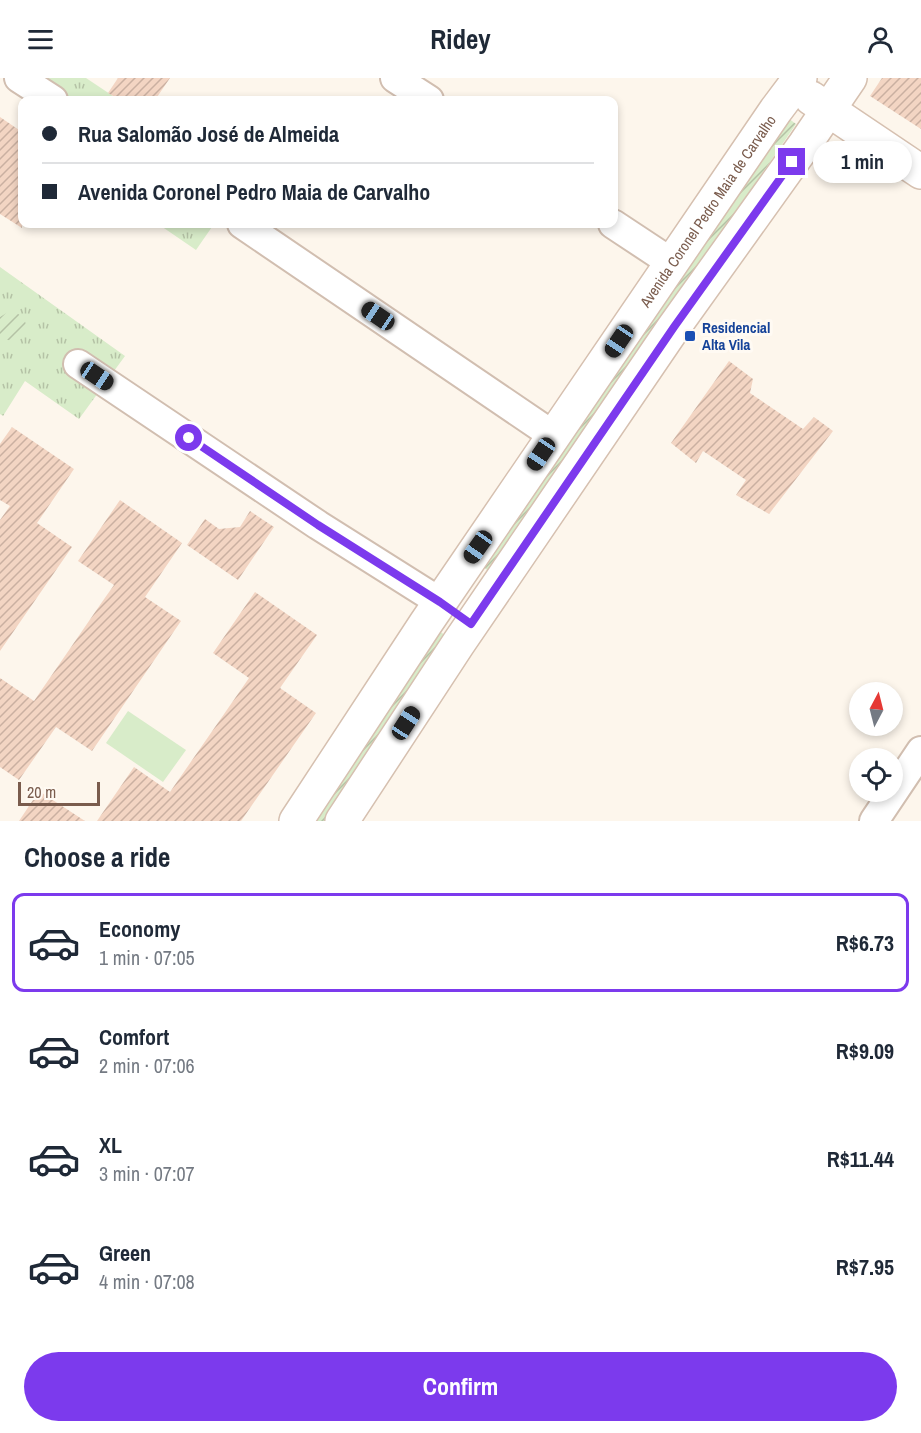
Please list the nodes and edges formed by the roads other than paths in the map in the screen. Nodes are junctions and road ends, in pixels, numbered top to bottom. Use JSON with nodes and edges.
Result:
{"nodes":[{"id":1,"x":19,"y":78,"type":"edge"},
{"id":2,"x":395,"y":78,"type":"edge"},
{"id":3,"x":850,"y":78,"type":"edge"},
{"id":4,"x":791,"y":81,"type":"edge"},
{"id":5,"x":47,"y":96,"type":"edge"},
{"id":6,"x":423,"y":96,"type":"edge"},
{"id":7,"x":829,"y":110,"type":"junction"},
{"id":8,"x":921,"y":172,"type":"edge"},
{"id":9,"x":618,"y":227,"type":"edge"},
{"id":10,"x":248,"y":228,"type":"edge"},
{"id":11,"x":672,"y":263,"type":"junction"},
{"id":12,"x":78,"y":364,"type":"dead end"},
{"id":13,"x":554,"y":436,"type":"junction"},
{"id":14,"x":440,"y":602,"type":"junction"},
{"id":15,"x":471,"y":624,"type":"junction"},
{"id":16,"x":921,"y":752,"type":"edge"},
{"id":17,"x":296,"y":821,"type":"edge"},
{"id":18,"x":342,"y":821,"type":"edge"},
{"id":19,"x":874,"y":821,"type":"edge"}],
"edges":[{"from":1,"to":5,"type":"street"},
{"from":2,"to":6,"type":"street"},
{"from":3,"to":7,"type":"street"},
{"from":4,"to":7,"type":"street"},
{"from":4,"to":11,"type":"street","name":"Avenida Coronel Pedro Maia de Carvalho"},
{"from":7,"to":8,"type":"street"},
{"from":7,"to":15,"type":"street"},
{"from":9,"to":11,"type":"street"},
{"from":10,"to":13,"type":"street"},
{"from":11,"to":13,"type":"street","name":"Avenida Coronel Pedro Maia de Carvalho"},
{"from":12,"to":14,"type":"street"},
{"from":13,"to":14,"type":"street","name":"Avenida Coronel Pedro Maia de Carvalho"},
{"from":14,"to":15,"type":"street"},
{"from":14,"to":17,"type":"street","name":"Avenida Coronel Pedro Maia de Carvalho"},
{"from":15,"to":18,"type":"street"},
{"from":16,"to":19,"type":"street"}]}
